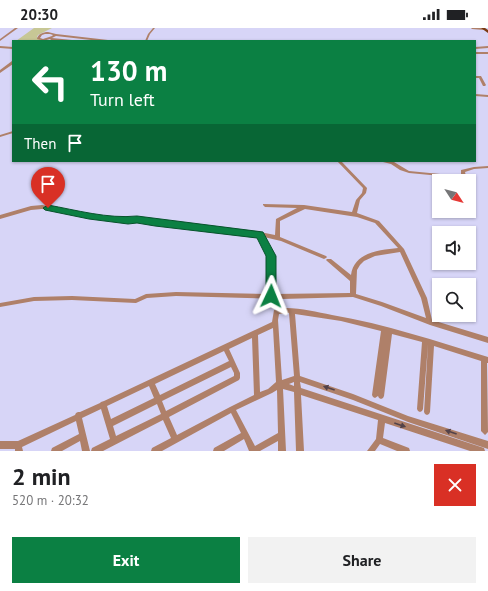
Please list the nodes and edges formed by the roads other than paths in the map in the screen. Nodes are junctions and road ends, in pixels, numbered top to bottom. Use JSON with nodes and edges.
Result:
{"nodes":[{"id":1,"x":17,"y":28,"type":"edge"},
{"id":2,"x":57,"y":28,"type":"edge"},
{"id":3,"x":154,"y":28,"type":"edge"},
{"id":4,"x":472,"y":28,"type":"edge"},
{"id":5,"x":483,"y":28,"type":"edge"},
{"id":6,"x":488,"y":32,"type":"edge"},
{"id":7,"x":53,"y":34,"type":"junction"},
{"id":8,"x":50,"y":38,"type":"junction"},
{"id":9,"x":0,"y":40,"type":"edge"},
{"id":10,"x":41,"y":40,"type":"edge"},
{"id":11,"x":65,"y":40,"type":"edge"},
{"id":12,"x":100,"y":40,"type":"edge"},
{"id":13,"x":146,"y":40,"type":"edge"},
{"id":14,"x":0,"y":47,"type":"edge"},
{"id":15,"x":12,"y":48,"type":"edge"},
{"id":16,"x":488,"y":48,"type":"edge"},
{"id":17,"x":476,"y":50,"type":"edge"},
{"id":18,"x":476,"y":50,"type":"edge"},
{"id":19,"x":488,"y":53,"type":"edge"},
{"id":20,"x":12,"y":63,"type":"edge"},
{"id":21,"x":0,"y":75,"type":"edge"},
{"id":22,"x":476,"y":76,"type":"edge"},
{"id":23,"x":484,"y":85,"type":"dead end"},
{"id":24,"x":476,"y":95,"type":"edge"},
{"id":25,"x":488,"y":96,"type":"edge"},
{"id":26,"x":12,"y":132,"type":"edge"},
{"id":27,"x":0,"y":136,"type":"edge"},
{"id":28,"x":340,"y":162,"type":"edge"},
{"id":29,"x":390,"y":162,"type":"edge"},
{"id":30,"x":488,"y":167,"type":"edge"},
{"id":31,"x":265,"y":205,"type":"dead end"},
{"id":32,"x":304,"y":207,"type":"junction"},
{"id":33,"x":354,"y":215,"type":"junction"},
{"id":34,"x":0,"y":217,"type":"edge"},
{"id":35,"x":260,"y":234,"type":"junction"},
{"id":36,"x":277,"y":238,"type":"junction"},
{"id":37,"x":402,"y":250,"type":"junction"},
{"id":38,"x":354,"y":281,"type":"junction"},
{"id":39,"x":271,"y":296,"type":"junction"},
{"id":40,"x":353,"y":296,"type":"junction"},
{"id":41,"x":0,"y":305,"type":"edge"},
{"id":42,"x":292,"y":311,"type":"junction"},
{"id":43,"x":430,"y":322,"type":"junction"},
{"id":44,"x":275,"y":324,"type":"junction"},
{"id":45,"x":387,"y":330,"type":"junction"},
{"id":46,"x":255,"y":333,"type":"junction"},
{"id":47,"x":488,"y":340,"type":"edge"},
{"id":48,"x":428,"y":342,"type":"junction"},
{"id":49,"x":225,"y":347,"type":"junction"},
{"id":50,"x":486,"y":359,"type":"edge"},
{"id":51,"x":232,"y":363,"type":"junction"},
{"id":52,"x":297,"y":378,"type":"junction"},
{"id":53,"x":421,"y":381,"type":"junction"},
{"id":54,"x":151,"y":382,"type":"junction"},
{"id":55,"x":429,"y":383,"type":"junction"},
{"id":56,"x":279,"y":384,"type":"junction"},
{"id":57,"x":297,"y":389,"type":"junction"},
{"id":58,"x":378,"y":396,"type":"dead end"},
{"id":59,"x":257,"y":397,"type":"junction"},
{"id":60,"x":486,"y":399,"type":"edge"},
{"id":61,"x":158,"y":400,"type":"junction"},
{"id":62,"x":103,"y":404,"type":"junction"},
{"id":63,"x":232,"y":409,"type":"junction"},
{"id":64,"x":78,"y":415,"type":"junction"},
{"id":65,"x":165,"y":415,"type":"junction"},
{"id":66,"x":382,"y":418,"type":"junction"},
{"id":67,"x":109,"y":424,"type":"junction"},
{"id":68,"x":485,"y":431,"type":"dead end"},
{"id":69,"x":245,"y":434,"type":"junction"},
{"id":70,"x":282,"y":434,"type":"junction"},
{"id":71,"x":83,"y":436,"type":"junction"},
{"id":72,"x":175,"y":440,"type":"junction"},
{"id":73,"x":379,"y":440,"type":"junction"},
{"id":74,"x":114,"y":441,"type":"junction"},
{"id":75,"x":0,"y":445,"type":"edge"},
{"id":76,"x":488,"y":445,"type":"edge"},
{"id":77,"x":18,"y":448,"type":"edge"},
{"id":78,"x":158,"y":450,"type":"edge"},
{"id":79,"x":55,"y":451,"type":"edge"},
{"id":80,"x":86,"y":451,"type":"edge"},
{"id":81,"x":96,"y":451,"type":"edge"},
{"id":82,"x":217,"y":451,"type":"edge"},
{"id":83,"x":254,"y":451,"type":"edge"},
{"id":84,"x":282,"y":451,"type":"edge"},
{"id":85,"x":300,"y":451,"type":"edge"},
{"id":86,"x":371,"y":451,"type":"edge"},
{"id":87,"x":406,"y":451,"type":"edge"},
{"id":88,"x":481,"y":451,"type":"edge"}],
"edges":[{"from":1,"to":9,"type":"street"},
{"from":2,"to":7,"type":"street"},
{"from":3,"to":13,"type":"street"},
{"from":4,"to":5,"type":"street"},
{"from":5,"to":6,"type":"main road"},
{"from":7,"to":8,"type":"street"},
{"from":7,"to":10,"type":"street"},
{"from":7,"to":12,"type":"street"},
{"from":8,"to":10,"type":"street"},
{"from":8,"to":11,"type":"street"},
{"from":14,"to":15,"type":"street"},
{"from":16,"to":17,"type":"street"},
{"from":18,"to":19,"type":"street"},
{"from":20,"to":21,"type":"street"},
{"from":22,"to":23,"type":"street"},
{"from":24,"to":25,"type":"street"},
{"from":26,"to":27,"type":"street"},
{"from":28,"to":33,"type":"street"},
{"from":29,"to":30,"type":"street"},
{"from":31,"to":32,"type":"street"},
{"from":32,"to":33,"type":"street"},
{"from":32,"to":36,"type":"street"},
{"from":33,"to":37,"type":"street"},
{"from":34,"to":35,"type":"street"},
{"from":35,"to":36,"type":"street"},
{"from":35,"to":39,"type":"street"},
{"from":36,"to":38,"type":"street"},
{"from":37,"to":38,"type":"street"},
{"from":37,"to":43,"type":"street"},
{"from":38,"to":40,"type":"street"},
{"from":39,"to":40,"type":"street"},
{"from":39,"to":41,"type":"street"},
{"from":40,"to":43,"type":"street"},
{"from":42,"to":44,"type":"street"},
{"from":42,"to":45,"type":"street"},
{"from":42,"to":52,"type":"street"},
{"from":43,"to":47,"type":"street"},
{"from":44,"to":46,"type":"street"},
{"from":44,"to":56,"type":"street"},
{"from":45,"to":48,"type":"street"},
{"from":45,"to":58,"type":"street"},
{"from":46,"to":49,"type":"street"},
{"from":46,"to":59,"type":"street"},
{"from":48,"to":50,"type":"street"},
{"from":48,"to":53,"type":"street"},
{"from":48,"to":55,"type":"street"},
{"from":49,"to":51,"type":"street"},
{"from":49,"to":54,"type":"street"},
{"from":50,"to":60,"type":"street"},
{"from":51,"to":61,"type":"street"},
{"from":51,"to":65,"type":"street"},
{"from":52,"to":56,"type":"street"},
{"from":52,"to":57,"type":"street"},
{"from":76,"to":52,"type":"street","one_way":true},
{"from":53,"to":55,"type":"street"},
{"from":53,"to":55,"type":"street"},
{"from":54,"to":61,"type":"street"},
{"from":54,"to":62,"type":"street"},
{"from":56,"to":57,"type":"street"},
{"from":56,"to":59,"type":"street"},
{"from":56,"to":70,"type":"street"},
{"from":57,"to":66,"type":"street"},
{"from":57,"to":85,"type":"street"},
{"from":59,"to":63,"type":"street"},
{"from":60,"to":68,"type":"street"},
{"from":61,"to":65,"type":"street"},
{"from":61,"to":67,"type":"street"},
{"from":62,"to":64,"type":"street"},
{"from":62,"to":67,"type":"street"},
{"from":63,"to":69,"type":"street"},
{"from":63,"to":72,"type":"street"},
{"from":64,"to":71,"type":"street"},
{"from":64,"to":77,"type":"street"},
{"from":65,"to":72,"type":"street"},
{"from":65,"to":74,"type":"street"},
{"from":66,"to":73,"type":"street"},
{"from":66,"to":88,"type":"street","one_way":true},
{"from":67,"to":74,"type":"street"},
{"from":69,"to":82,"type":"street"},
{"from":69,"to":83,"type":"street"},
{"from":70,"to":83,"type":"street"},
{"from":70,"to":84,"type":"street"},
{"from":71,"to":79,"type":"street"},
{"from":71,"to":80,"type":"street"},
{"from":72,"to":78,"type":"street"},
{"from":73,"to":86,"type":"street"},
{"from":73,"to":87,"type":"street"},
{"from":74,"to":81,"type":"street"},
{"from":75,"to":77,"type":"street"}]}
